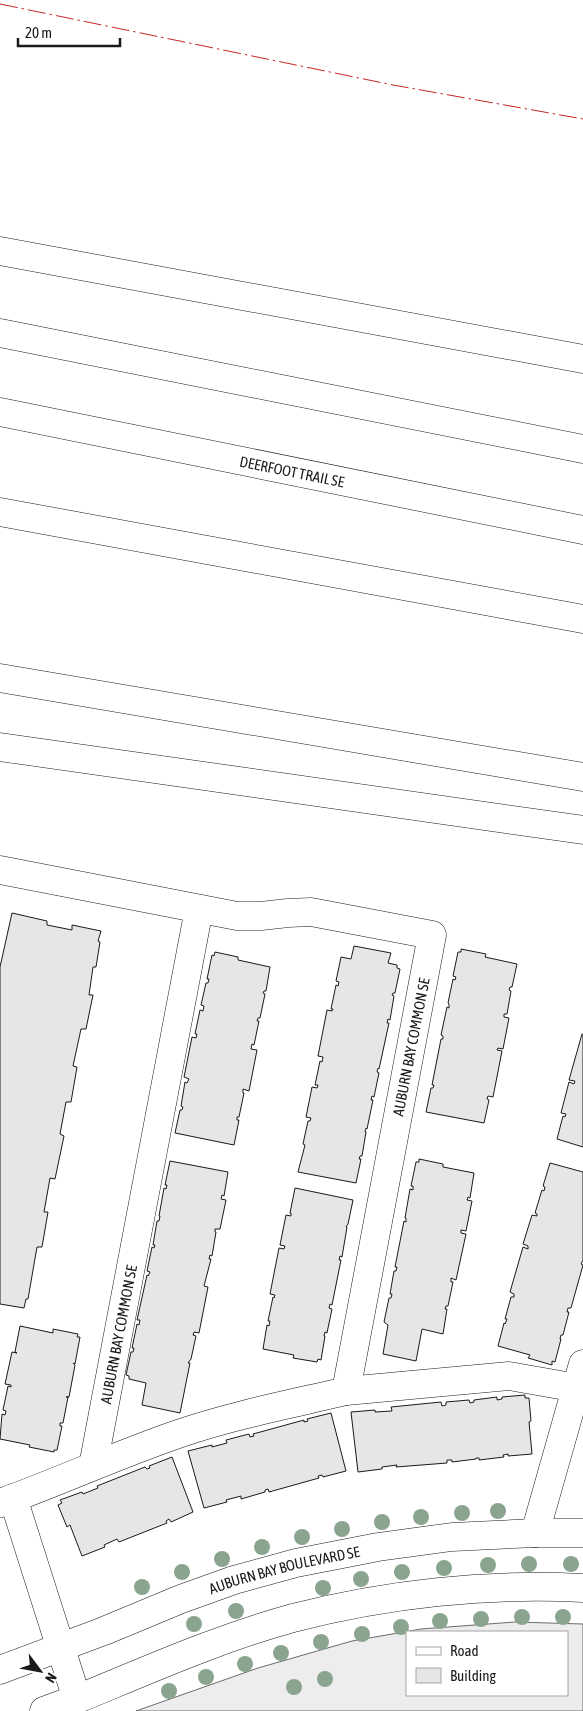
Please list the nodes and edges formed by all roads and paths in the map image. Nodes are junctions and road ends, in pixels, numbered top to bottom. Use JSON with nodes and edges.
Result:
{"nodes":[{"id":1,"x":0,"y":251,"type":"edge"},
{"id":2,"x":0,"y":333,"type":"edge"},
{"id":3,"x":583,"y":359,"type":"edge"},
{"id":4,"x":0,"y":412,"type":"edge"},
{"id":5,"x":583,"y":449,"type":"edge"},
{"id":6,"x":0,"y":512,"type":"edge"},
{"id":7,"x":583,"y":530,"type":"edge"},
{"id":8,"x":583,"y":618,"type":"edge"},
{"id":9,"x":0,"y":678,"type":"edge"},
{"id":10,"x":0,"y":747,"type":"edge"},
{"id":11,"x":583,"y":777,"type":"edge"},
{"id":12,"x":583,"y":830,"type":"edge"},
{"id":13,"x":0,"y":870,"type":"edge"},
{"id":14,"x":199,"y":909,"type":"junction"},
{"id":15,"x":580,"y":1376,"type":"edge"},
{"id":16,"x":346,"y":1391,"type":"junction"},
{"id":17,"x":92,"y":1466,"type":"junction"},
{"id":18,"x":7,"y":1501,"type":"edge"},
{"id":19,"x":535,"y":1533,"type":"junction"},
{"id":20,"x":583,"y":1533,"type":"edge"},
{"id":21,"x":583,"y":1588,"type":"edge"},
{"id":22,"x":60,"y":1648,"type":"junction"},
{"id":23,"x":0,"y":1670,"type":"edge"},
{"id":24,"x":77,"y":1699,"type":"junction"},
{"id":25,"x":44,"y":1711,"type":"edge"}],
"edges":[{"from":1,"to":3,"type":"main road"},
{"from":2,"to":5,"type":"main road"},
{"from":4,"to":7,"type":"main road","name":"DEERFOOT TRAIL SE"},
{"from":6,"to":8,"type":"main road"},
{"from":9,"to":11,"type":"main road"},
{"from":10,"to":12,"type":"main road"},
{"from":13,"to":14,"type":"main road","name":"AUBURN BAY COMMON SE"},
{"from":14,"to":16,"type":"main road","name":"AUBURN BAY COMMON SE"},
{"from":14,"to":17,"type":"main road","name":"AUBURN BAY COMMON SE"},
{"from":15,"to":16,"type":"main road"},
{"from":15,"to":19,"type":"main road"},
{"from":16,"to":17,"type":"main road"},
{"from":17,"to":18,"type":"main road"},
{"from":18,"to":22,"type":"main road"},
{"from":19,"to":20,"type":"main road","name":"AUBURN BAY BOULEVARD SE"},
{"from":19,"to":22,"type":"main road","name":"AUBURN BAY BOULEVARD SE"},
{"from":21,"to":24,"type":"main road"},
{"from":22,"to":23,"type":"main road","name":"AUBURN BAY BOULEVARD SE"},
{"from":22,"to":24,"type":"main road"},
{"from":24,"to":25,"type":"main road"}]}
